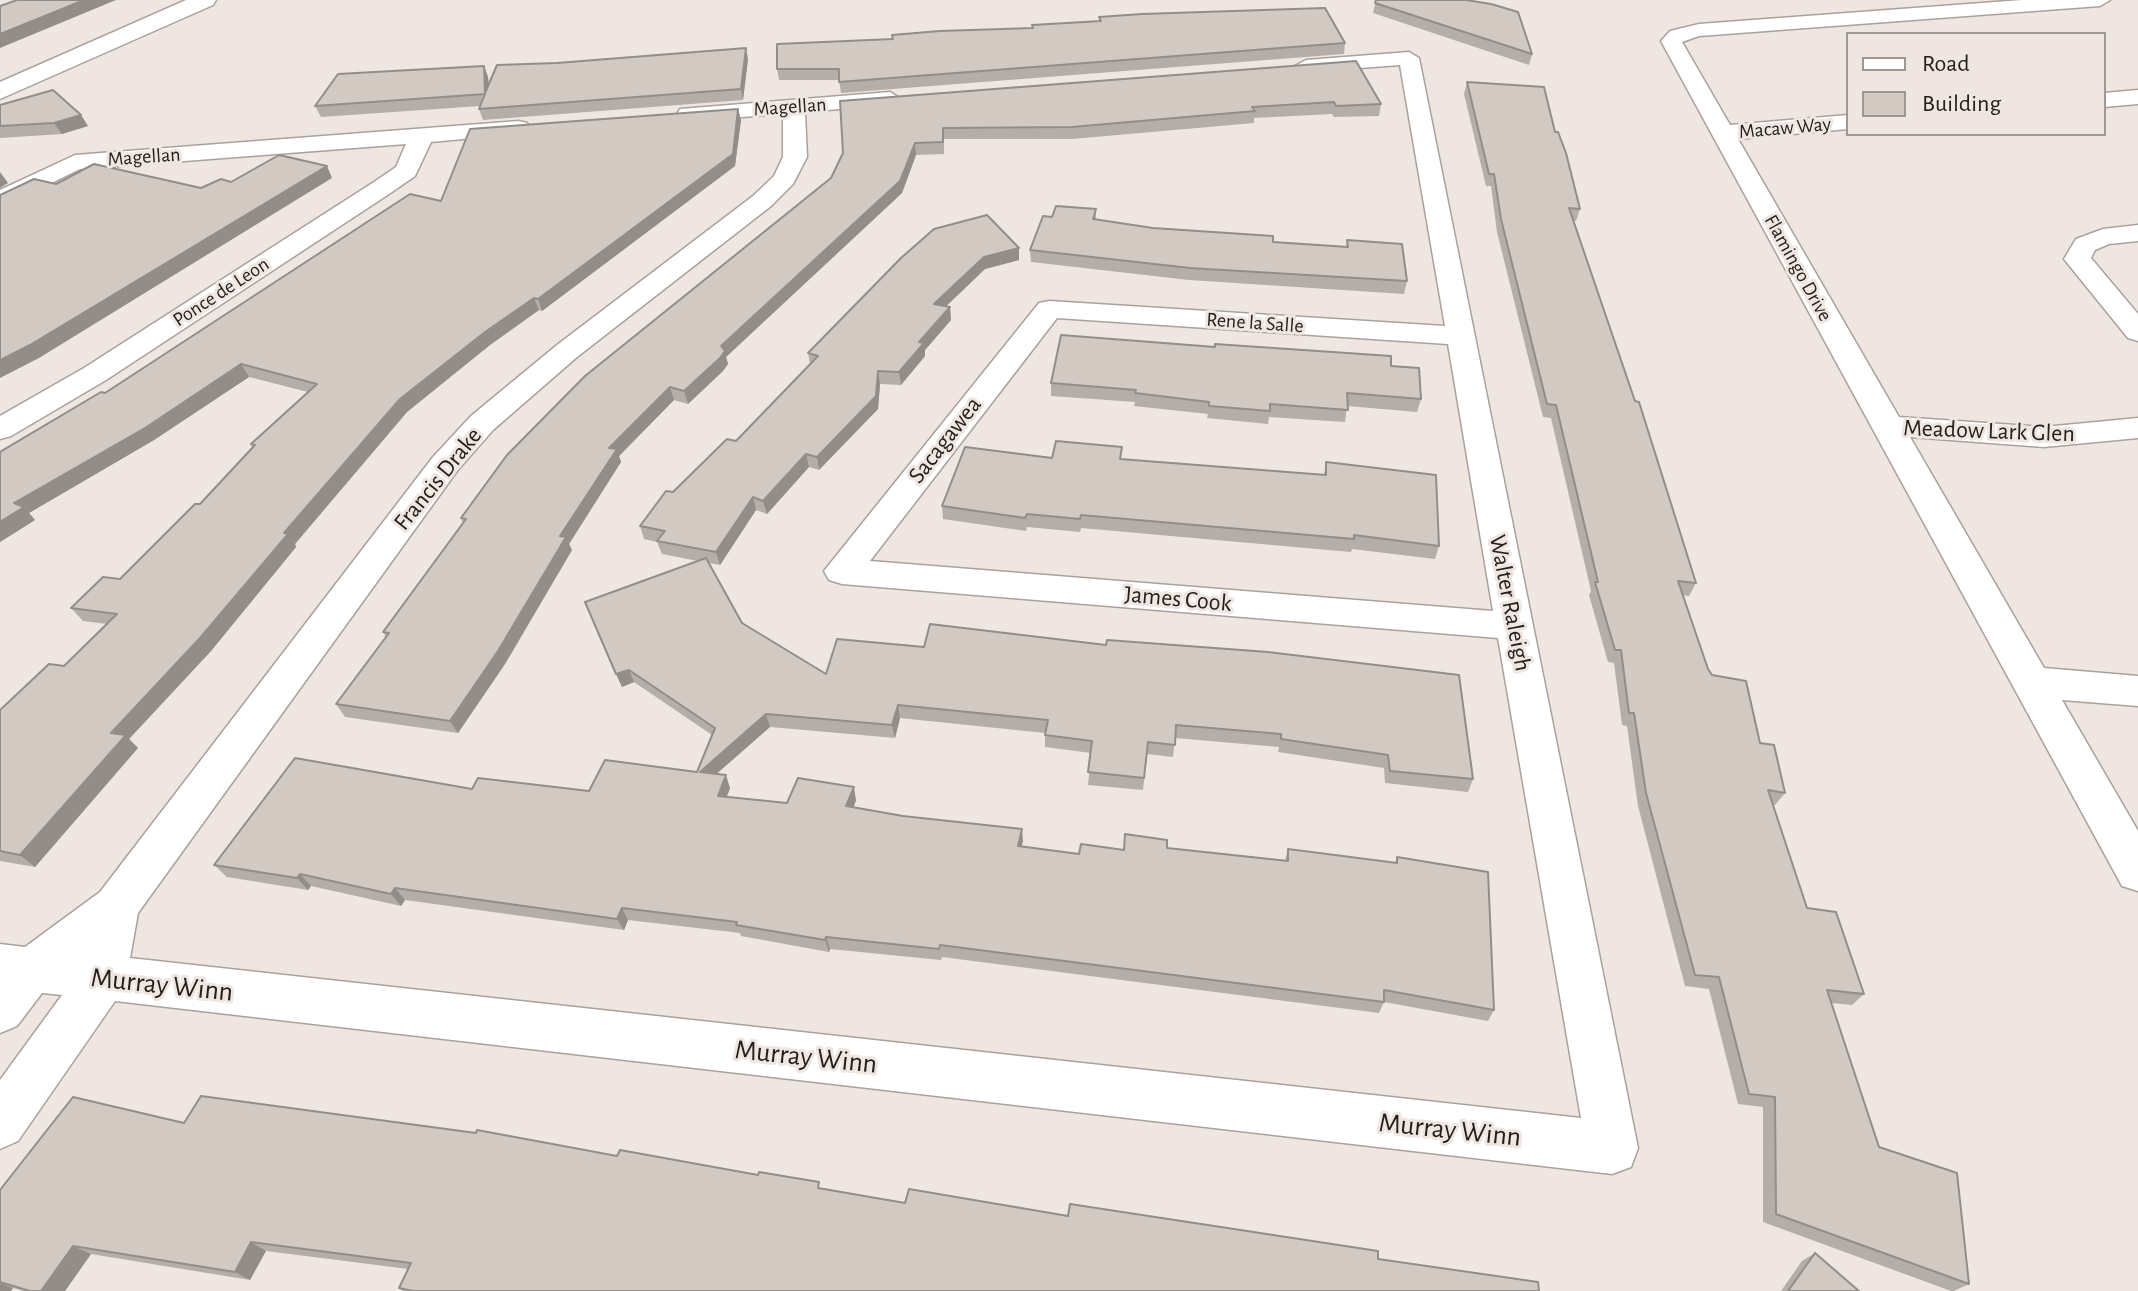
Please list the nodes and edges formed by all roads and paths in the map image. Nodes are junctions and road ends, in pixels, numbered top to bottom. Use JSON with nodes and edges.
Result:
{"nodes":[{"id":1,"x":205,"y":0,"type":"edge"},
{"id":2,"x":2100,"y":0,"type":"edge"},
{"id":3,"x":1283,"y":68,"type":"edge"},
{"id":4,"x":0,"y":91,"type":"edge"},
{"id":5,"x":920,"y":96,"type":"edge"},
{"id":6,"x":2138,"y":97,"type":"edge"},
{"id":7,"x":2106,"y":100,"type":"edge"},
{"id":8,"x":794,"y":106,"type":"junction"},
{"id":9,"x":670,"y":116,"type":"edge"},
{"id":10,"x":1846,"y":122,"type":"edge"},
{"id":11,"x":546,"y":126,"type":"edge"},
{"id":12,"x":1722,"y":133,"type":"junction"},
{"id":13,"x":422,"y":135,"type":"junction"},
{"id":14,"x":0,"y":200,"type":"edge"},
{"id":15,"x":2138,"y":233,"type":"edge"},
{"id":16,"x":1049,"y":309,"type":"joint"},
{"id":17,"x":2138,"y":332,"type":"edge"},
{"id":18,"x":1461,"y":336,"type":"junction"},
{"id":19,"x":1887,"y":426,"type":"junction"},
{"id":20,"x":2138,"y":428,"type":"edge"},
{"id":21,"x":0,"y":429,"type":"edge"},
{"id":22,"x":842,"y":571,"type":"joint"},
{"id":23,"x":1515,"y":626,"type":"junction"},
{"id":24,"x":2031,"y":682,"type":"junction"},
{"id":25,"x":2138,"y":691,"type":"edge"},
{"id":26,"x":2138,"y":872,"type":"edge"},
{"id":27,"x":116,"y":906,"type":"junction"},
{"id":28,"x":16,"y":968,"type":"edge"},
{"id":29,"x":103,"y":978,"type":"junction"},
{"id":30,"x":0,"y":1010,"type":"edge"},
{"id":31,"x":0,"y":1123,"type":"edge"},
{"id":32,"x":1612,"y":1148,"type":"joint"}],
"edges":[{"from":1,"to":4,"type":"main road"},
{"from":2,"to":12,"type":"street","name":"Flamingo Drive"},
{"from":3,"to":18,"type":"street","name":"Walter Raleigh"},
{"from":5,"to":8,"type":"street","name":"Magellan"},
{"from":6,"to":7,"type":"street"},
{"from":8,"to":9,"type":"street","name":"Magellan"},
{"from":8,"to":27,"type":"street","name":"Francis Drake"},
{"from":10,"to":12,"type":"street","name":"Macaw Way"},
{"from":11,"to":13,"type":"street","name":"Magellan"},
{"from":12,"to":19,"type":"street","name":"Flamingo Drive"},
{"from":13,"to":14,"type":"street","name":"Magellan"},
{"from":13,"to":21,"type":"street","name":"Ponce de Leon"},
{"from":15,"to":17,"type":"street"},
{"from":16,"to":18,"type":"street","name":"Rene la Salle"},
{"from":16,"to":22,"type":"street","name":"Sacagawea"},
{"from":18,"to":23,"type":"street","name":"Walter Raleigh"},
{"from":19,"to":20,"type":"street","name":"Meadow Lark Glen"},
{"from":19,"to":24,"type":"street","name":"Flamingo Drive"},
{"from":22,"to":23,"type":"street","name":"James Cook"},
{"from":23,"to":32,"type":"street","name":"Walter Raleigh"},
{"from":24,"to":25,"type":"street"},
{"from":24,"to":26,"type":"street","name":"Flamingo Drive"},
{"from":27,"to":28,"type":"street","name":"Francis Drake"},
{"from":27,"to":29,"type":"street","name":"Francis Drake"},
{"from":28,"to":29,"type":"street","name":"Murray Winn"},
{"from":28,"to":30,"type":"street","name":"Francis Drake"},
{"from":29,"to":31,"type":"street","name":"Francis Drake"},
{"from":29,"to":32,"type":"street","name":"Murray Winn"}]}
